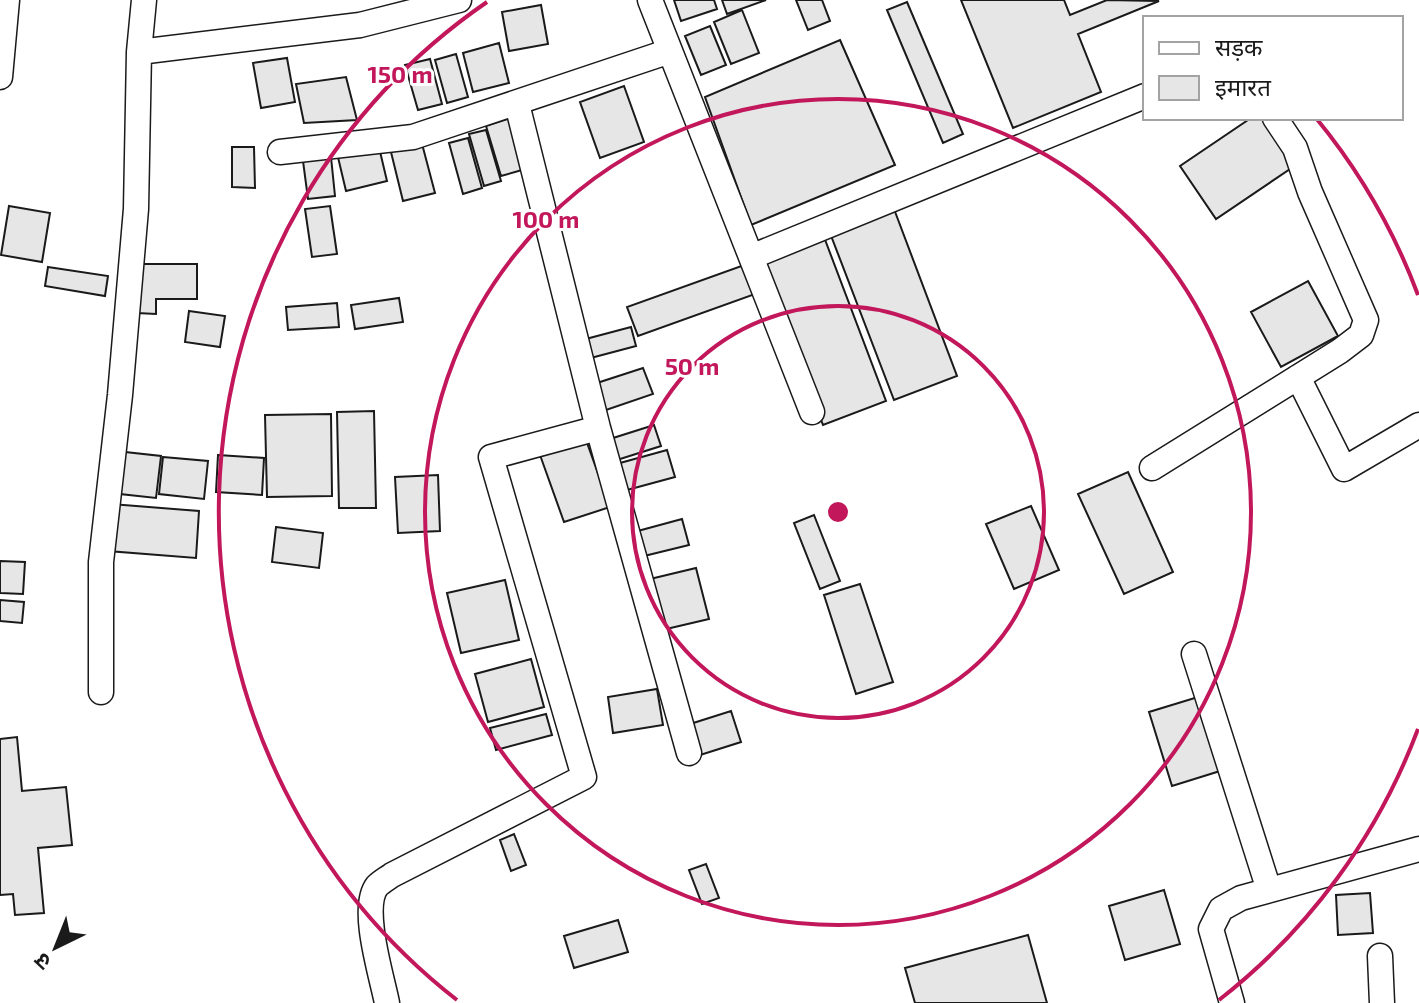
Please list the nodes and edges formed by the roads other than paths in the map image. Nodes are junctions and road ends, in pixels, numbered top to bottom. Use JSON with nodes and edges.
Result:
{"nodes":[{"id":1,"x":7,"y":0,"type":"edge"},
{"id":2,"x":144,"y":0,"type":"edge"},
{"id":3,"x":459,"y":0,"type":"edge"},
{"id":4,"x":650,"y":0,"type":"edge"},
{"id":5,"x":670,"y":51,"type":"junction"},
{"id":6,"x":139,"y":52,"type":"junction"},
{"id":7,"x":0,"y":77,"type":"edge"},
{"id":8,"x":1143,"y":97,"type":"edge"},
{"id":9,"x":517,"y":104,"type":"junction"},
{"id":10,"x":1276,"y":120,"type":"edge"},
{"id":11,"x":280,"y":152,"type":"dead end"},
{"id":12,"x":751,"y":257,"type":"junction"},
{"id":13,"x":1298,"y":377,"type":"junction"},
{"id":14,"x":812,"y":412,"type":"dead end"},
{"id":15,"x":1419,"y":425,"type":"edge"},
{"id":16,"x":598,"y":428,"type":"junction"},
{"id":17,"x":1152,"y":468,"type":"dead end"},
{"id":18,"x":1194,"y":654,"type":"dead end"},
{"id":19,"x":101,"y":692,"type":"dead end"},
{"id":20,"x":689,"y":753,"type":"dead end"},
{"id":21,"x":1419,"y":849,"type":"edge"},
{"id":22,"x":1269,"y":890,"type":"junction"},
{"id":23,"x":1380,"y":956,"type":"dead end"},
{"id":24,"x":387,"y":1003,"type":"edge"},
{"id":25,"x":1232,"y":1003,"type":"edge"},
{"id":26,"x":1382,"y":1003,"type":"edge"}],
"edges":[{"from":1,"to":7,"type":"street"},
{"from":2,"to":6,"type":"street"},
{"from":3,"to":6,"type":"street"},
{"from":4,"to":5,"type":"street"},
{"from":5,"to":9,"type":"street"},
{"from":5,"to":12,"type":"street"},
{"from":6,"to":19,"type":"street"},
{"from":8,"to":12,"type":"street"},
{"from":9,"to":11,"type":"street"},
{"from":9,"to":16,"type":"street"},
{"from":10,"to":13,"type":"street"},
{"from":12,"to":14,"type":"street"},
{"from":13,"to":15,"type":"street"},
{"from":13,"to":17,"type":"street"},
{"from":16,"to":20,"type":"street"},
{"from":16,"to":24,"type":"street"},
{"from":18,"to":22,"type":"street"},
{"from":21,"to":22,"type":"street"},
{"from":22,"to":25,"type":"street"},
{"from":23,"to":26,"type":"street"}]}
